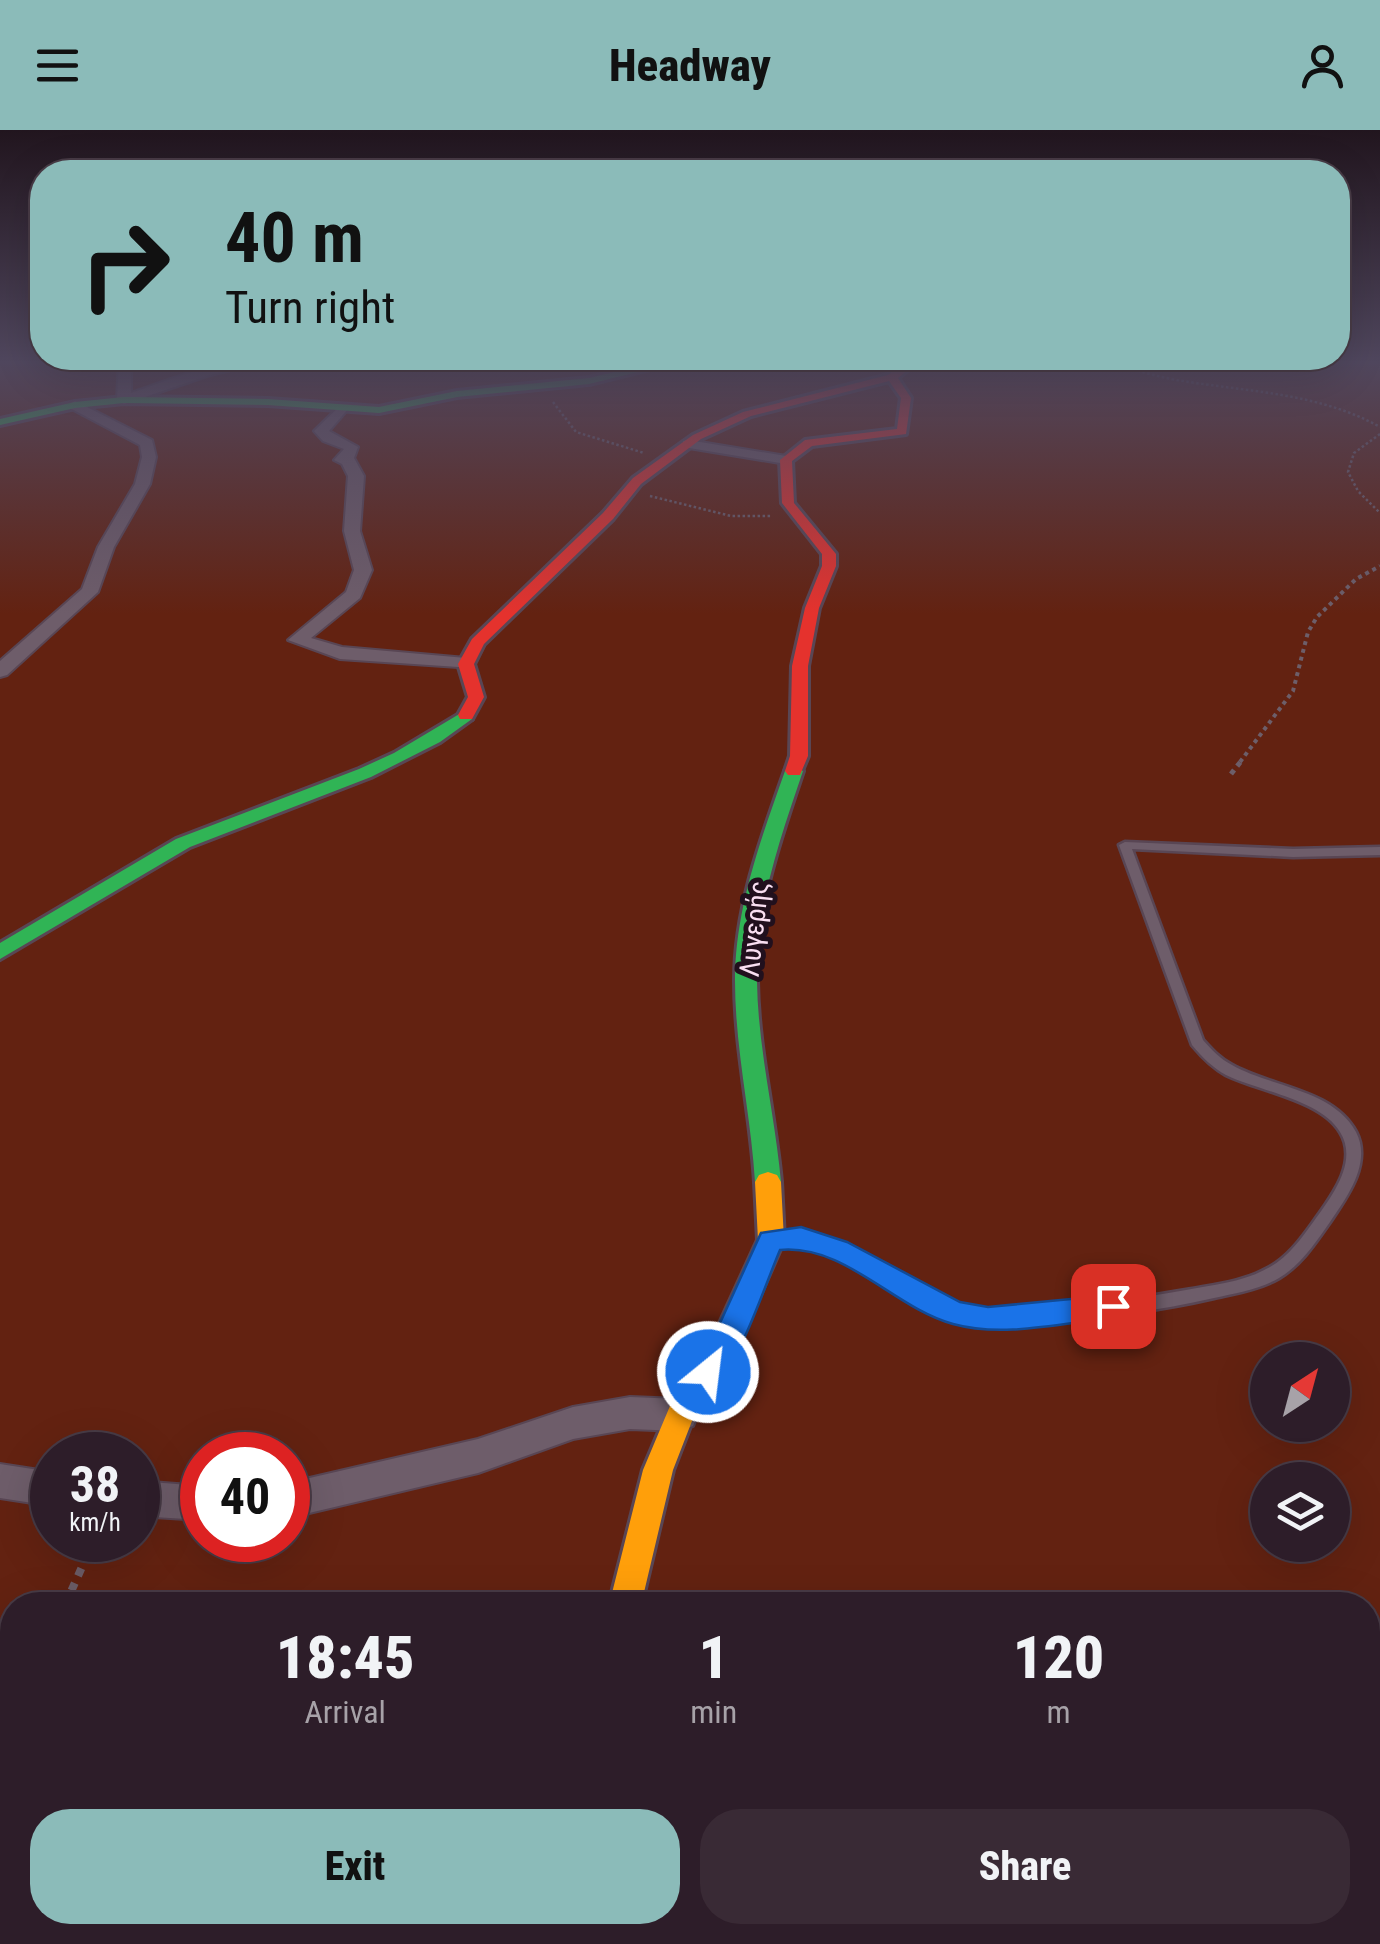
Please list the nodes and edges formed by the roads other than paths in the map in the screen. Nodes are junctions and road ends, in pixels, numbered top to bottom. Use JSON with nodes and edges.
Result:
{"nodes":[{"id":1,"x":147,"y":445,"type":"edge"},
{"id":2,"x":345,"y":445,"type":"edge"},
{"id":3,"x":687,"y":445,"type":"edge"},
{"id":4,"x":692,"y":445,"type":"edge"},
{"id":5,"x":812,"y":445,"type":"edge"},
{"id":6,"x":786,"y":460,"type":"junction"},
{"id":7,"x":466,"y":664,"type":"junction"},
{"id":8,"x":0,"y":671,"type":"edge"},
{"id":9,"x":1380,"y":851,"type":"edge"},
{"id":10,"x":0,"y":952,"type":"edge"},
{"id":11,"x":771,"y":1240,"type":"junction"},
{"id":12,"x":680,"y":1415,"type":"junction"},
{"id":13,"x":0,"y":1481,"type":"edge"},
{"id":14,"x":30,"y":1486,"type":"edge"},
{"id":15,"x":310,"y":1496,"type":"edge"},
{"id":16,"x":628,"y":1592,"type":"edge"}],
"edges":[{"from":1,"to":8,"type":"street"},
{"from":2,"to":7,"type":"street"},
{"from":3,"to":7,"type":"street"},
{"from":4,"to":6,"type":"street"},
{"from":5,"to":6,"type":"street"},
{"from":6,"to":11,"type":"street","name":"Λυγερής"},
{"from":7,"to":10,"type":"street"},
{"from":9,"to":11,"type":"lane"},
{"from":11,"to":12,"type":"street","name":"Λυγερής"},
{"from":12,"to":15,"type":"street"},
{"from":12,"to":16,"type":"street","name":"Λυγερής"},
{"from":13,"to":14,"type":"street"}]}
